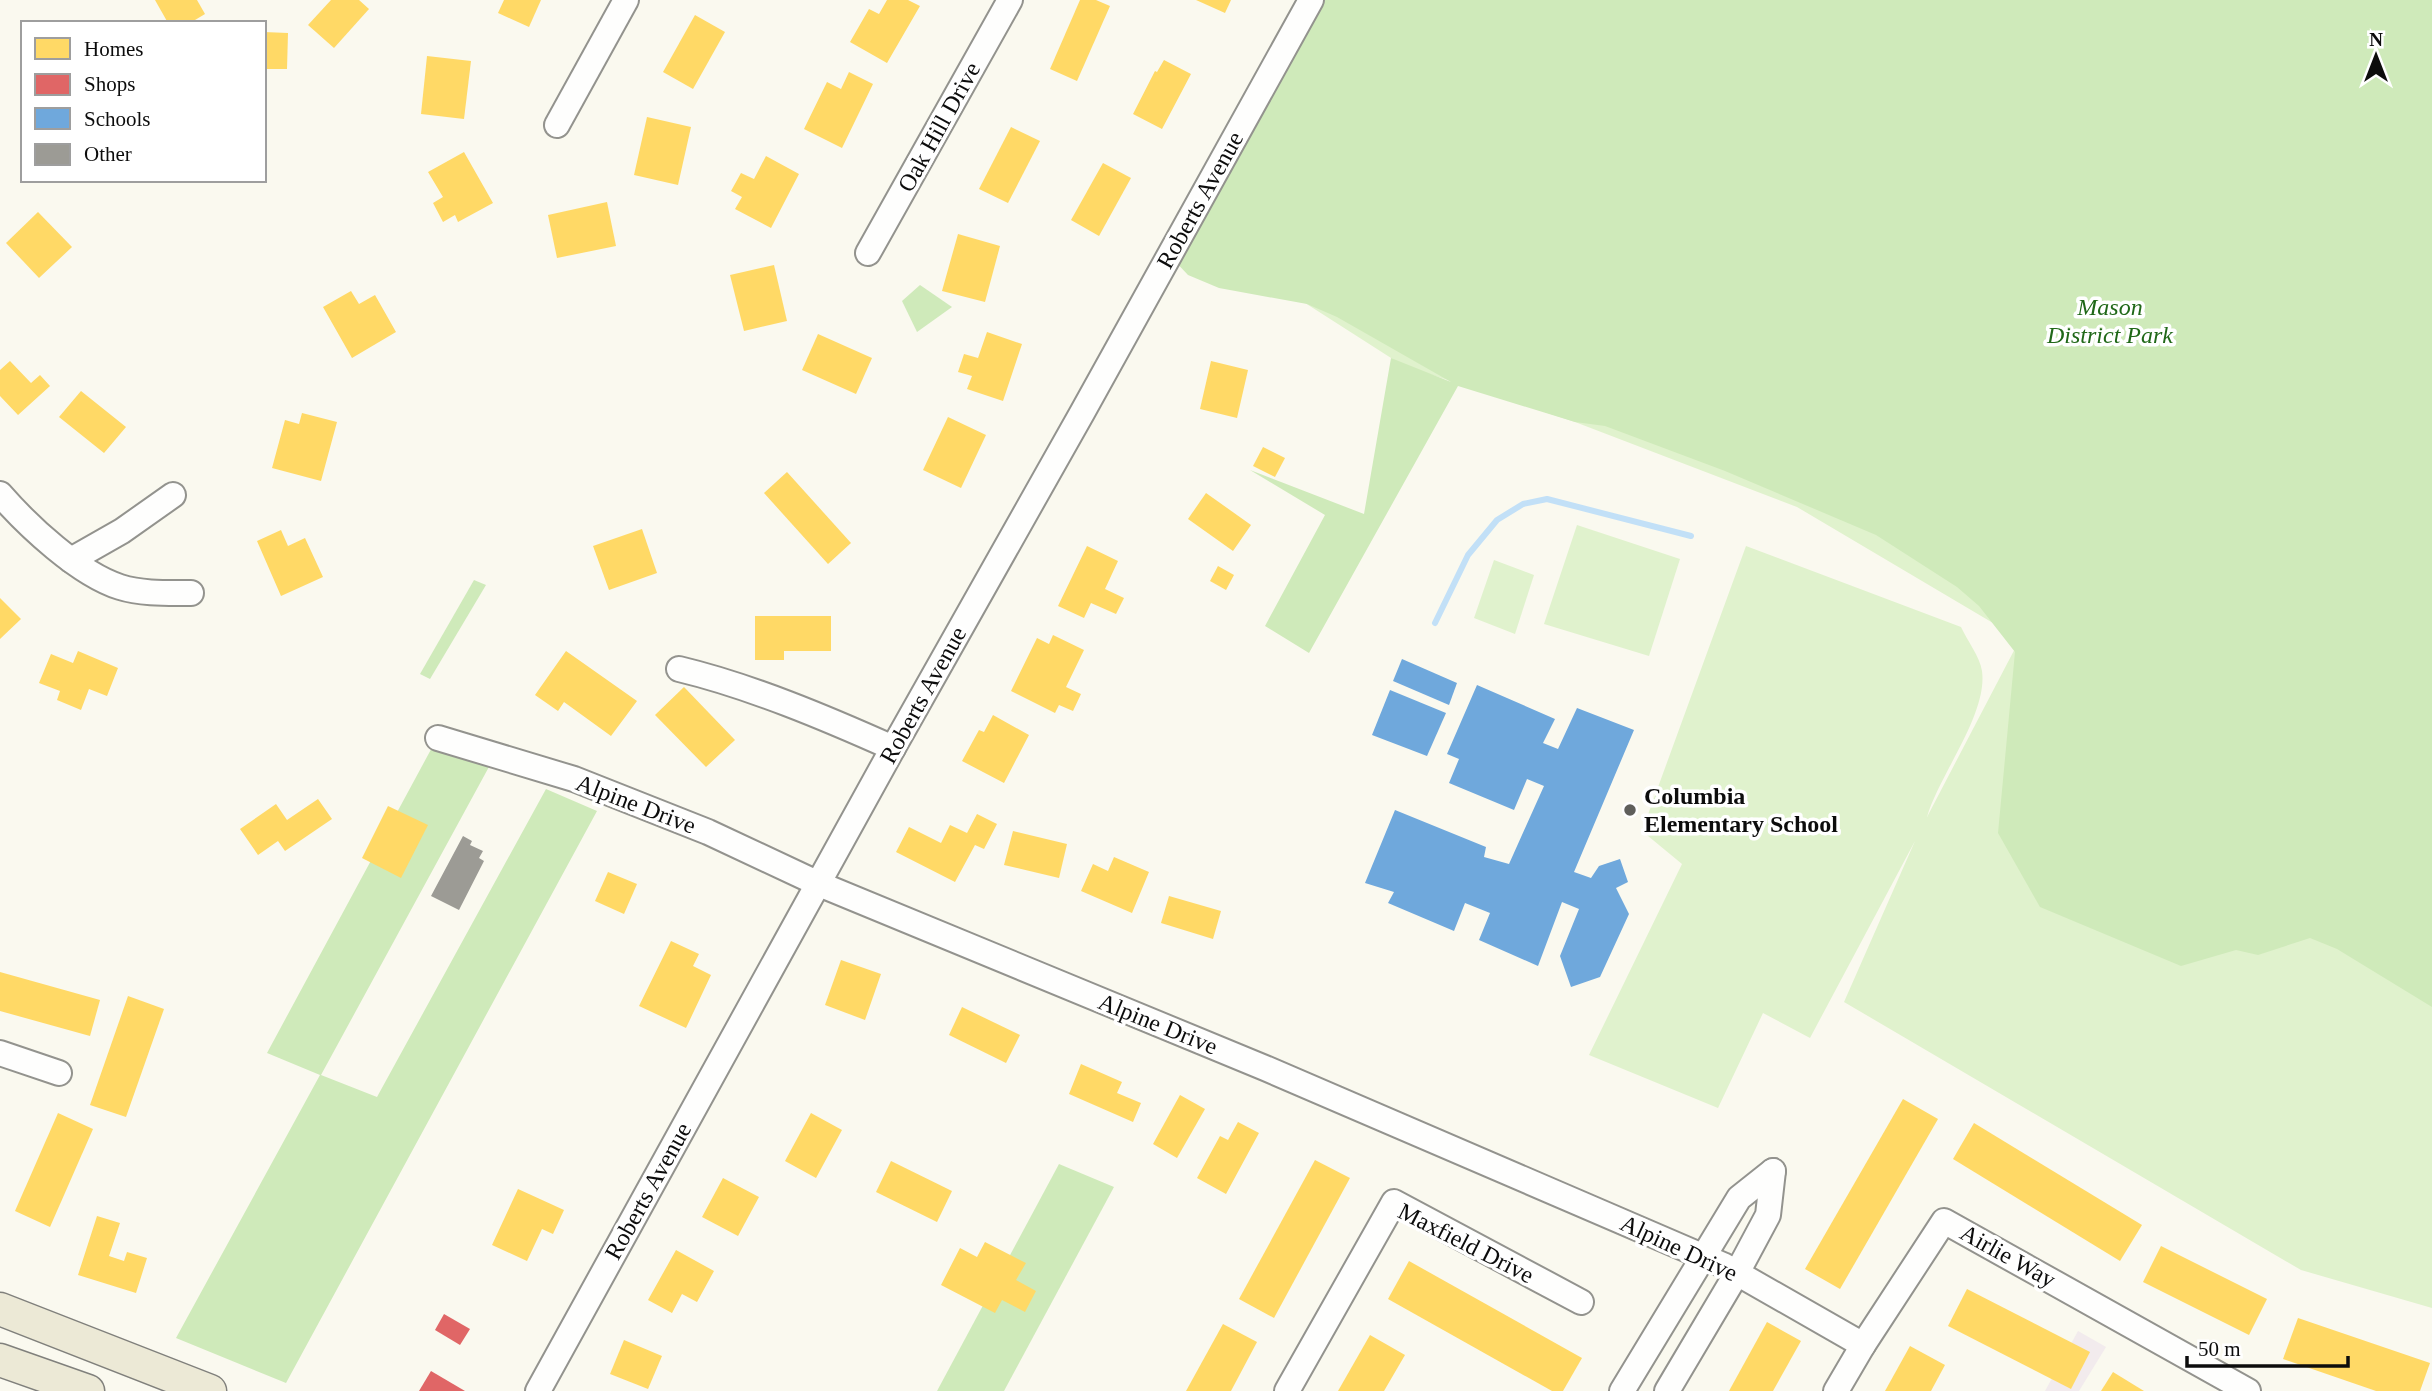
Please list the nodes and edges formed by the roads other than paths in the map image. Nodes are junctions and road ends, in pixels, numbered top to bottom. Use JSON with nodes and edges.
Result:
{"nodes":[{"id":1,"x":626,"y":0,"type":"edge"},
{"id":2,"x":1010,"y":0,"type":"edge"},
{"id":3,"x":1311,"y":0,"type":"edge"},
{"id":4,"x":557,"y":125,"type":"dead end"},
{"id":5,"x":868,"y":253,"type":"dead end"},
{"id":6,"x":0,"y":494,"type":"edge"},
{"id":7,"x":173,"y":495,"type":"dead end"},
{"id":8,"x":71,"y":560,"type":"junction"},
{"id":9,"x":191,"y":593,"type":"dead end"},
{"id":10,"x":679,"y":669,"type":"dead end"},
{"id":11,"x":439,"y":738,"type":"dead end"},
{"id":12,"x":893,"y":748,"type":"junction"},
{"id":13,"x":819,"y":884,"type":"junction"},
{"id":14,"x":0,"y":1053,"type":"edge"},
{"id":15,"x":59,"y":1073,"type":"dead end"},
{"id":16,"x":1702,"y":1256,"type":"junction"},
{"id":17,"x":1737,"y":1273,"type":"junction"},
{"id":18,"x":1581,"y":1302,"type":"dead end"},
{"id":19,"x":0,"y":1309,"type":"edge"},
{"id":20,"x":1863,"y":1345,"type":"junction"},
{"id":21,"x":0,"y":1360,"type":"edge"},
{"id":22,"x":88,"y":1391,"type":"edge"},
{"id":23,"x":210,"y":1391,"type":"edge"},
{"id":24,"x":538,"y":1391,"type":"edge"},
{"id":25,"x":1287,"y":1391,"type":"edge"},
{"id":26,"x":1622,"y":1391,"type":"edge"},
{"id":27,"x":1667,"y":1391,"type":"edge"},
{"id":28,"x":1836,"y":1391,"type":"edge"},
{"id":29,"x":2248,"y":1391,"type":"edge"}],
"edges":[{"from":1,"to":4,"type":"street"},
{"from":2,"to":5,"type":"street","name":"Oak Hill Drive"},
{"from":3,"to":12,"type":"street","name":"Roberts Avenue"},
{"from":6,"to":8,"type":"street"},
{"from":7,"to":8,"type":"street"},
{"from":8,"to":9,"type":"street"},
{"from":10,"to":12,"type":"street"},
{"from":11,"to":13,"type":"street","name":"Alpine Drive"},
{"from":12,"to":13,"type":"street","name":"Roberts Avenue"},
{"from":13,"to":16,"type":"street","name":"Alpine Drive"},
{"from":13,"to":24,"type":"street","name":"Roberts Avenue"},
{"from":14,"to":15,"type":"street"},
{"from":16,"to":17,"type":"street","name":"Alpine Drive"},
{"from":16,"to":17,"type":"street"},
{"from":16,"to":26,"type":"street"},
{"from":17,"to":20,"type":"street","name":"Alpine Drive"},
{"from":17,"to":27,"type":"street"},
{"from":18,"to":25,"type":"street","name":"Maxfield Drive"},
{"from":19,"to":23,"type":"main road"},
{"from":20,"to":28,"type":"street","name":"Airlie Way"},
{"from":20,"to":29,"type":"street","name":"Airlie Way"},
{"from":21,"to":22,"type":"main road"}]}
